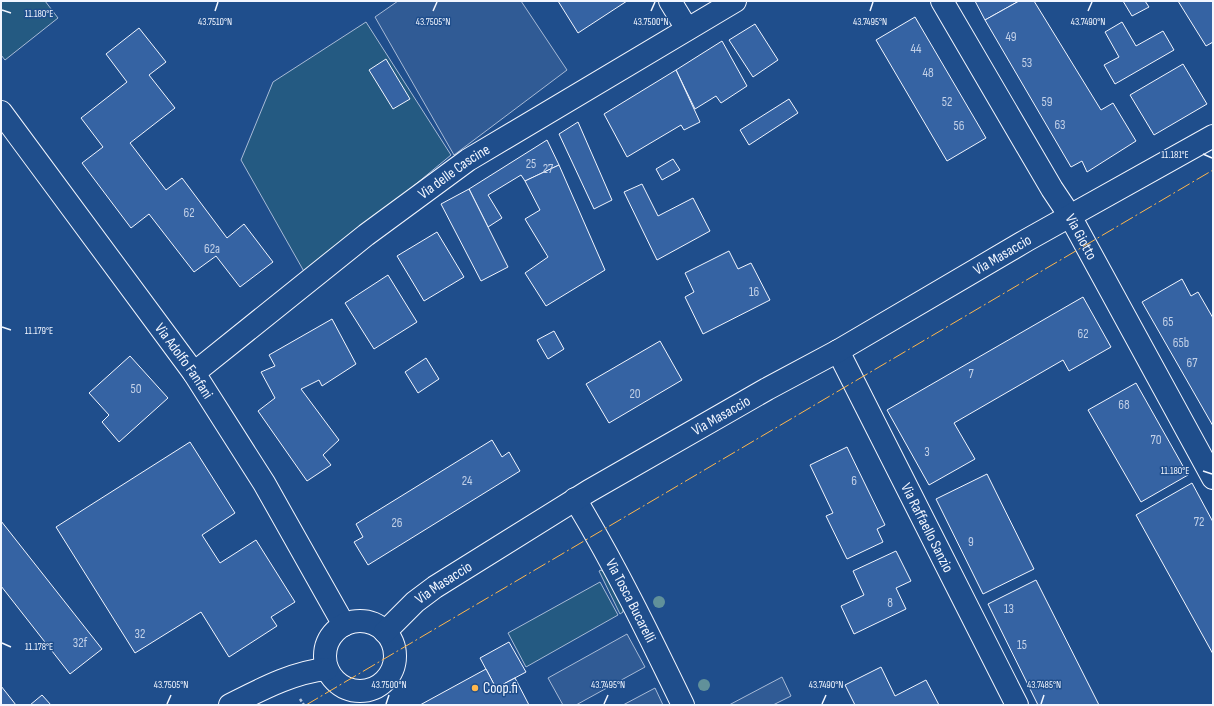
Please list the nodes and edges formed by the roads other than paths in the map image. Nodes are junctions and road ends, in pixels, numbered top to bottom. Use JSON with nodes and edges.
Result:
{"nodes":[{"id":1,"x":670,"y":1,"type":"edge"},
{"id":2,"x":736,"y":1,"type":"edge"},
{"id":3,"x":942,"y":1,"type":"edge"},
{"id":4,"x":687,"y":29,"type":"junction"},
{"id":5,"x":1,"y":112,"type":"edge"},
{"id":6,"x":1213,"y":136,"type":"edge"},
{"id":7,"x":1070,"y":216,"type":"junction"},
{"id":8,"x":838,"y":351,"type":"junction"},
{"id":9,"x":194,"y":374,"type":"junction"},
{"id":10,"x":1213,"y":478,"type":"edge"},
{"id":11,"x":575,"y":499,"type":"junction"},
{"id":12,"x":344,"y":625,"type":"junction"},
{"id":13,"x":385,"y":632,"type":"junction"},
{"id":14,"x":327,"y":668,"type":"junction"},
{"id":15,"x":366,"y":698,"type":"edge"},
{"id":16,"x":230,"y":705,"type":"edge"},
{"id":17,"x":682,"y":705,"type":"edge"},
{"id":18,"x":1017,"y":705,"type":"edge"}],
"edges":[{"from":1,"to":4,"type":"street"},
{"from":2,"to":4,"type":"street","name":"Via delle Cascine"},
{"from":3,"to":7,"type":"street","name":"Via Giotto"},
{"from":4,"to":9,"type":"street","name":"Via delle Cascine"},
{"from":5,"to":9,"type":"street","name":"Via Adolfo Fanfani"},
{"from":6,"to":7,"type":"street","name":"Via Masaccio"},
{"from":7,"to":8,"type":"street","name":"Via Masaccio"},
{"from":7,"to":10,"type":"street","name":"Via Giotto"},
{"from":8,"to":11,"type":"street","name":"Via Masaccio"},
{"from":8,"to":18,"type":"street","name":"Via Raffaello Sanzio"},
{"from":9,"to":12,"type":"street","name":"Via Adolfo Fanfani"},
{"from":11,"to":13,"type":"street","name":"Via Masaccio"},
{"from":11,"to":17,"type":"street","name":"Via Tosca Bucarelli"},
{"from":12,"to":13,"type":"street"},
{"from":12,"to":14,"type":"street"},
{"from":13,"to":15,"type":"street"},
{"from":14,"to":15,"type":"street"},
{"from":14,"to":16,"type":"street"}]}
